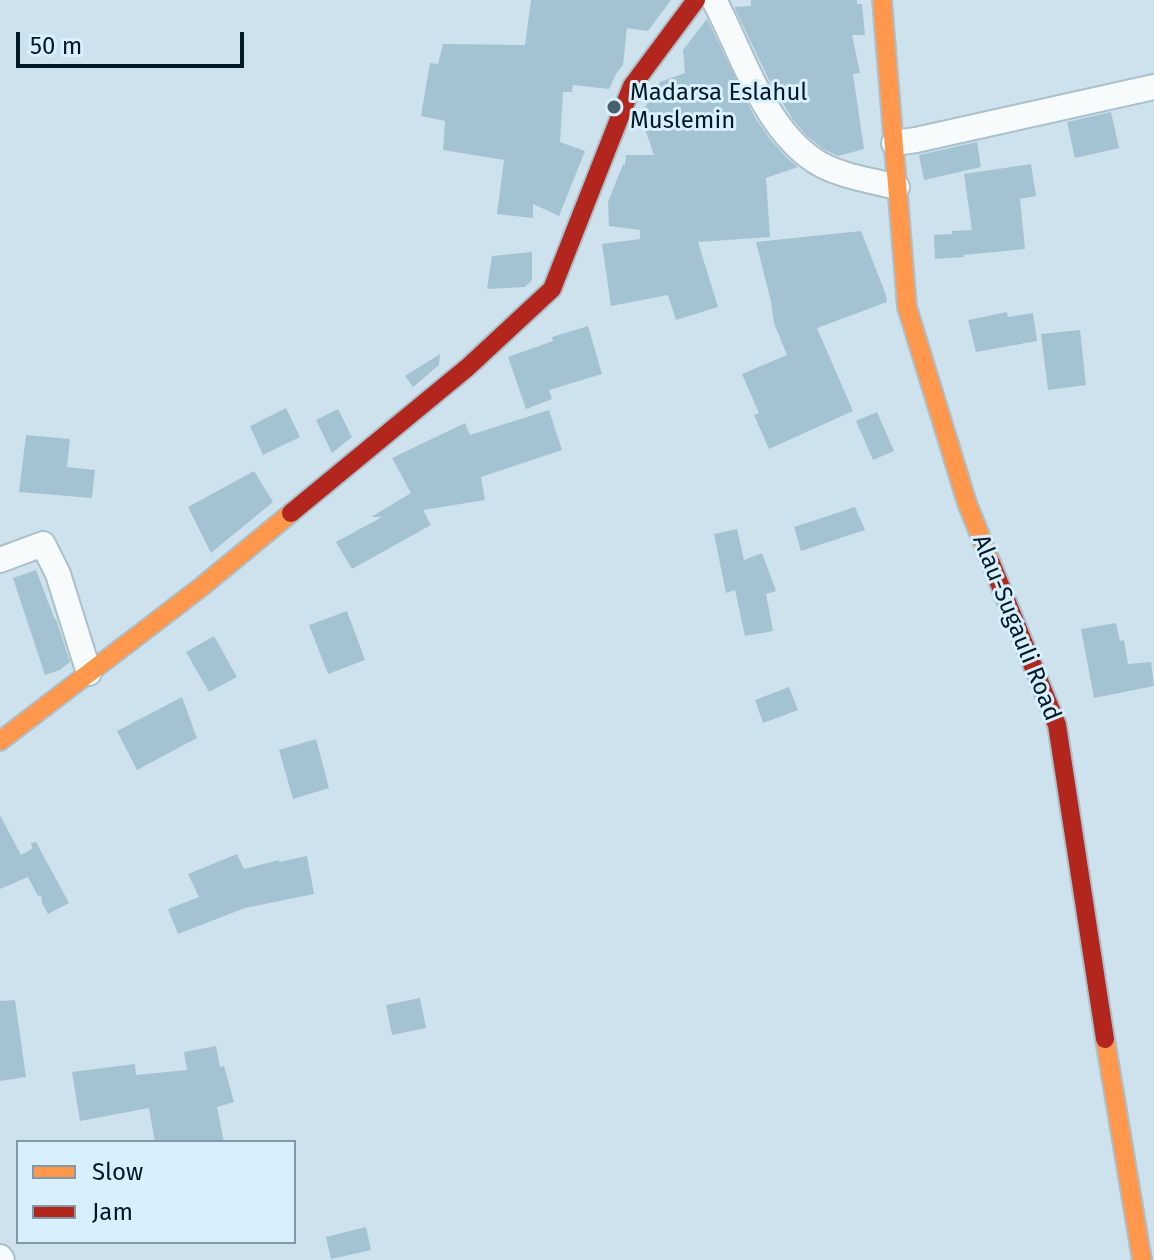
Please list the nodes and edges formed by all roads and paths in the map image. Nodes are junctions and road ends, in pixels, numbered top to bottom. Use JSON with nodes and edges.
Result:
{"nodes":[{"id":1,"x":696,"y":0,"type":"edge"},
{"id":2,"x":714,"y":0,"type":"edge"},
{"id":3,"x":882,"y":0,"type":"edge"},
{"id":4,"x":1154,"y":87,"type":"edge"},
{"id":5,"x":894,"y":143,"type":"junction"},
{"id":6,"x":897,"y":187,"type":"junction"},
{"id":7,"x":0,"y":560,"type":"edge"},
{"id":8,"x":89,"y":673,"type":"junction"},
{"id":9,"x":0,"y":741,"type":"edge"},
{"id":10,"x":1142,"y":1260,"type":"edge"}],
"edges":[{"from":1,"to":8,"type":"street"},
{"from":2,"to":6,"type":"street"},
{"from":3,"to":5,"type":"street","name":"Alau-Sugauli Road"},
{"from":4,"to":5,"type":"street"},
{"from":5,"to":6,"type":"street","name":"Alau-Sugauli Road"},
{"from":6,"to":10,"type":"street","name":"Alau-Sugauli Road"},
{"from":7,"to":8,"type":"street"},
{"from":8,"to":9,"type":"street"}]}
